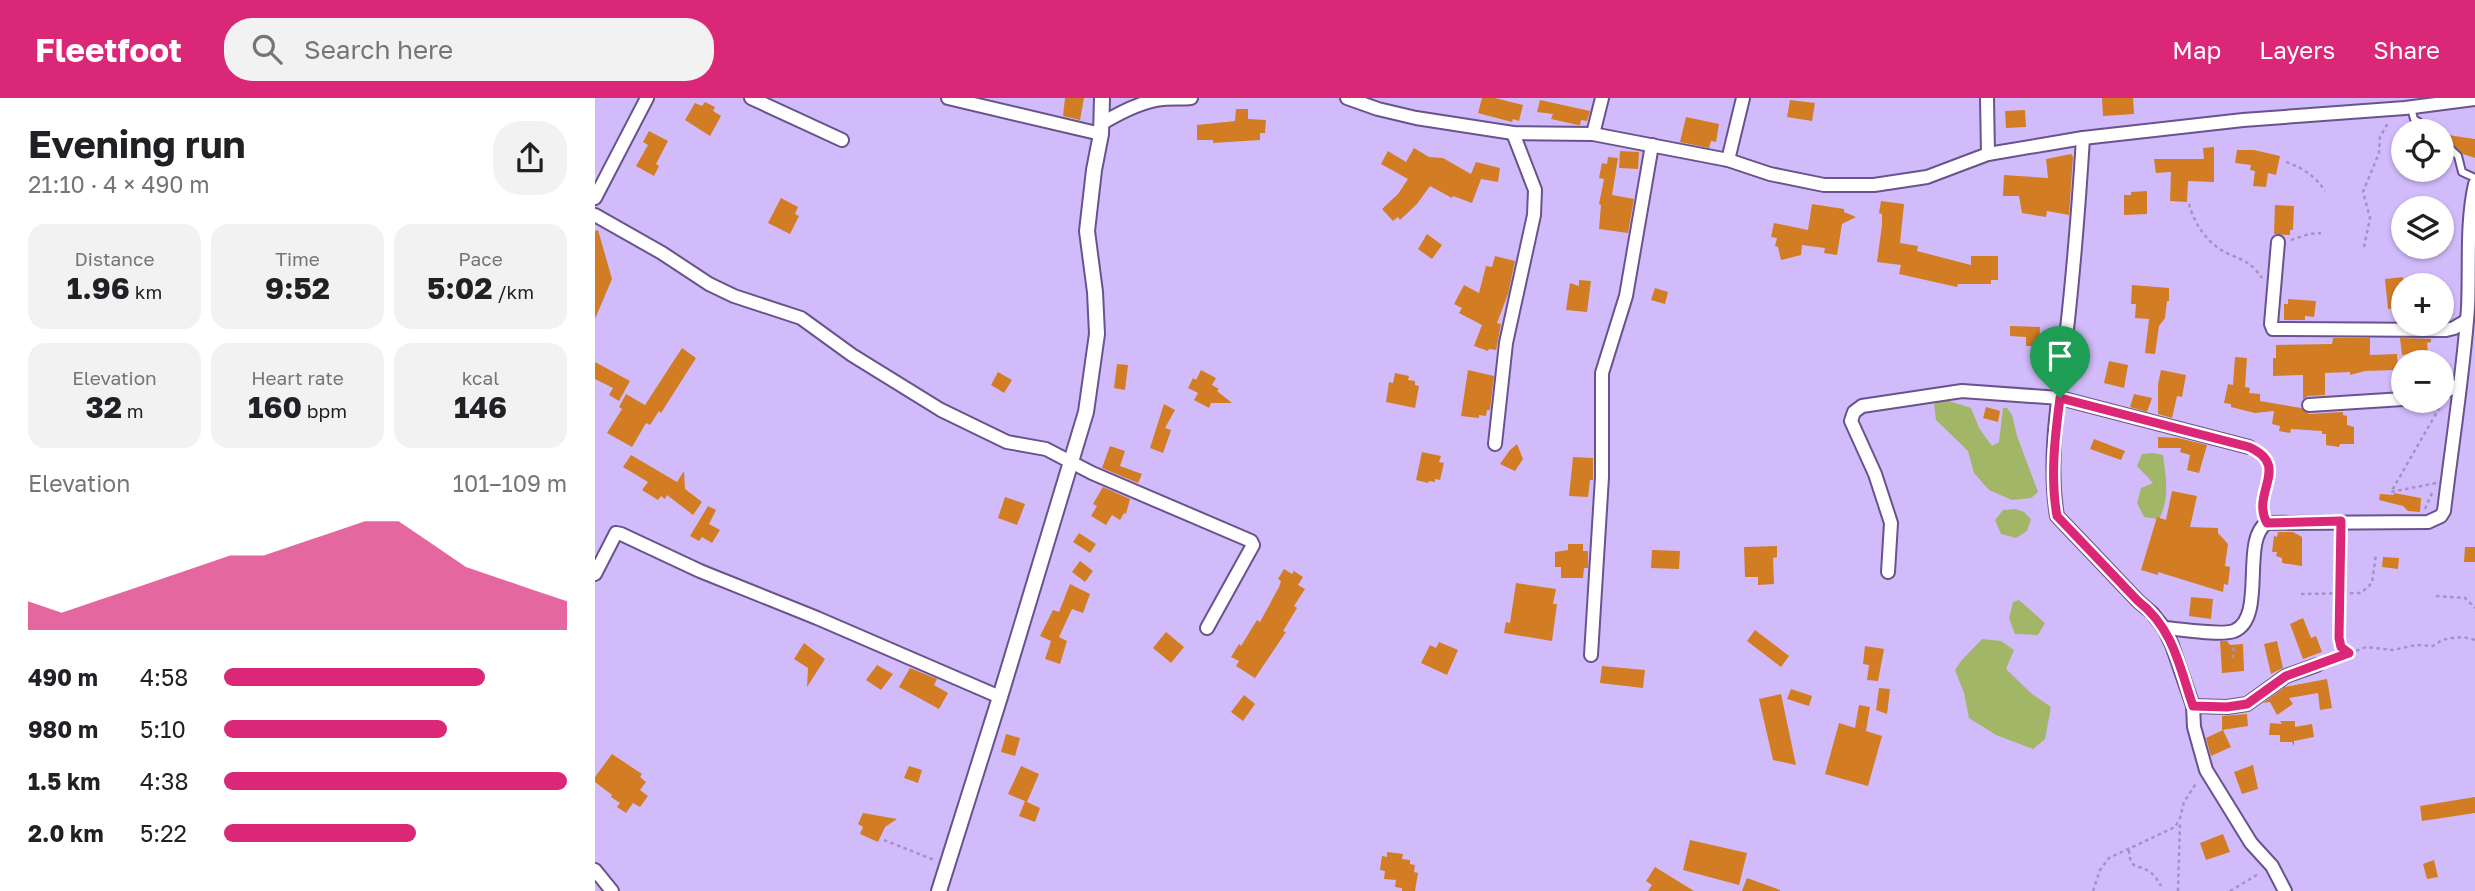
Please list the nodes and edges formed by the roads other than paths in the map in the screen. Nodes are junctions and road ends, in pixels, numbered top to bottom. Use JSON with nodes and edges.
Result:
{"nodes":[{"id":1,"x":647,"y":98,"type":"edge"},
{"id":2,"x":751,"y":98,"type":"edge"},
{"id":3,"x":947,"y":98,"type":"edge"},
{"id":4,"x":1102,"y":98,"type":"edge"},
{"id":5,"x":1191,"y":98,"type":"edge"},
{"id":6,"x":1347,"y":98,"type":"edge"},
{"id":7,"x":1602,"y":98,"type":"edge"},
{"id":8,"x":1743,"y":98,"type":"edge"},
{"id":9,"x":1987,"y":98,"type":"edge"},
{"id":10,"x":2475,"y":99,"type":"edge"},
{"id":11,"x":2410,"y":107,"type":"junction"},
{"id":12,"x":2414,"y":119,"type":"edge"},
{"id":13,"x":1101,"y":129,"type":"junction"},
{"id":14,"x":1513,"y":134,"type":"junction"},
{"id":15,"x":1593,"y":134,"type":"junction"},
{"id":16,"x":2083,"y":138,"type":"junction"},
{"id":17,"x":842,"y":140,"type":"dead end"},
{"id":18,"x":1653,"y":145,"type":"junction"},
{"id":19,"x":2454,"y":152,"type":"edge"},
{"id":20,"x":1987,"y":154,"type":"junction"},
{"id":21,"x":1728,"y":160,"type":"junction"},
{"id":22,"x":2475,"y":178,"type":"edge"},
{"id":23,"x":2475,"y":184,"type":"edge"},
{"id":24,"x":595,"y":198,"type":"edge"},
{"id":25,"x":595,"y":215,"type":"edge"},
{"id":26,"x":2278,"y":244,"type":"road end"},
{"id":27,"x":2466,"y":321,"type":"junction"},
{"id":28,"x":2460,"y":384,"type":"junction"},
{"id":29,"x":2454,"y":387,"type":"edge"},
{"id":30,"x":2060,"y":398,"type":"junction"},
{"id":31,"x":2391,"y":400,"type":"edge"},
{"id":32,"x":2309,"y":404,"type":"dead end"},
{"id":33,"x":1495,"y":444,"type":"dead end"},
{"id":34,"x":2249,"y":447,"type":"road end"},
{"id":35,"x":1071,"y":460,"type":"junction"},
{"id":36,"x":1888,"y":572,"type":"dead end"},
{"id":37,"x":595,"y":574,"type":"edge"},
{"id":38,"x":1207,"y":628,"type":"dead end"},
{"id":39,"x":2164,"y":628,"type":"junction"},
{"id":40,"x":1591,"y":655,"type":"dead end"},
{"id":41,"x":2317,"y":665,"type":"road end"},
{"id":42,"x":1000,"y":697,"type":"junction"},
{"id":43,"x":2193,"y":706,"type":"junction"},
{"id":44,"x":595,"y":870,"type":"edge"},
{"id":45,"x":612,"y":891,"type":"edge"},
{"id":46,"x":939,"y":891,"type":"edge"},
{"id":47,"x":2285,"y":891,"type":"edge"}],
"edges":[{"from":1,"to":24,"type":"street"},
{"from":2,"to":17,"type":"street"},
{"from":3,"to":13,"type":"street"},
{"from":4,"to":13,"type":"street"},
{"from":5,"to":13,"type":"street"},
{"from":6,"to":14,"type":"street"},
{"from":7,"to":15,"type":"street"},
{"from":8,"to":21,"type":"street"},
{"from":9,"to":20,"type":"street"},
{"from":10,"to":11,"type":"street"},
{"from":11,"to":12,"type":"lane"},
{"from":11,"to":16,"type":"street"},
{"from":13,"to":35,"type":"street"},
{"from":14,"to":15,"type":"street"},
{"from":14,"to":33,"type":"street"},
{"from":15,"to":18,"type":"street"},
{"from":16,"to":20,"type":"street"},
{"from":16,"to":30,"type":"street"},
{"from":18,"to":21,"type":"street"},
{"from":18,"to":40,"type":"street"},
{"from":19,"to":22,"type":"lane"},
{"from":20,"to":21,"type":"street"},
{"from":23,"to":27,"type":"street"},
{"from":25,"to":35,"type":"street"},
{"from":26,"to":27,"type":"street"},
{"from":27,"to":28,"type":"street"},
{"from":28,"to":29,"type":"street"},
{"from":28,"to":39,"type":"street"},
{"from":30,"to":34,"type":"street"},
{"from":30,"to":36,"type":"street"},
{"from":30,"to":39,"type":"street"},
{"from":31,"to":32,"type":"street"},
{"from":35,"to":38,"type":"street"},
{"from":35,"to":42,"type":"street"},
{"from":37,"to":42,"type":"street"},
{"from":39,"to":43,"type":"street"},
{"from":41,"to":43,"type":"street"},
{"from":42,"to":46,"type":"street"},
{"from":43,"to":47,"type":"street"},
{"from":44,"to":45,"type":"street"}]}
